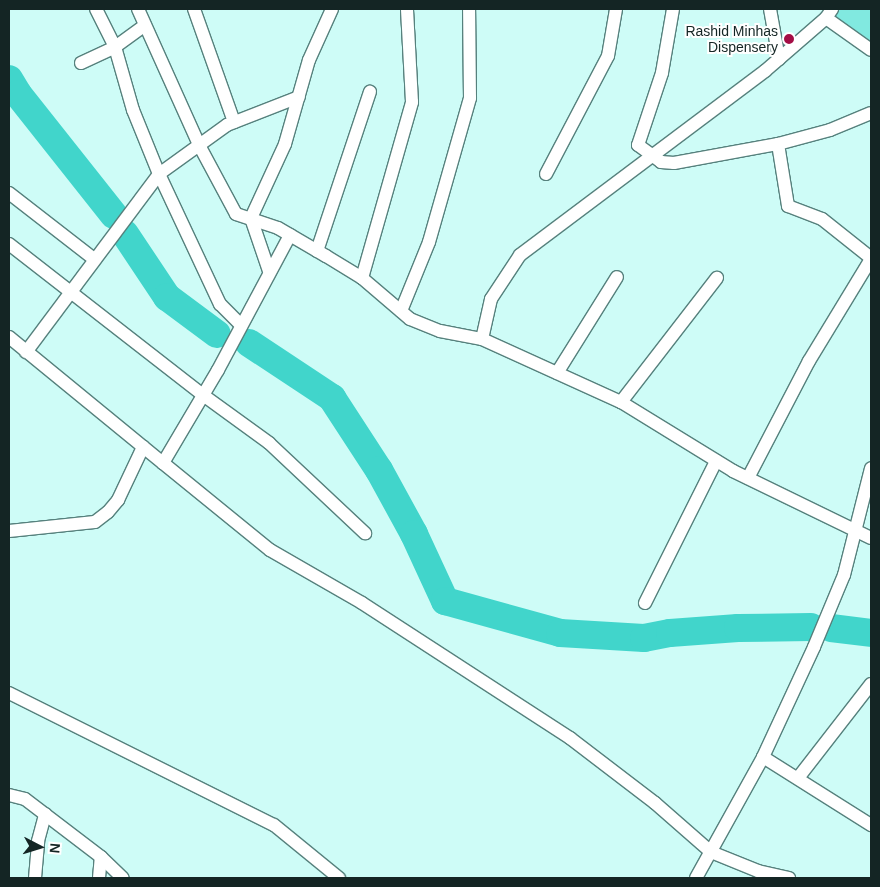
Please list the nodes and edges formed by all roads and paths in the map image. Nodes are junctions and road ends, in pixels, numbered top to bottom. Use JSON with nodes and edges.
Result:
{"nodes":[{"id":1,"x":96,"y":9,"type":"edge"},
{"id":2,"x":138,"y":9,"type":"edge"},
{"id":3,"x":194,"y":9,"type":"edge"},
{"id":4,"x":332,"y":9,"type":"edge"},
{"id":5,"x":407,"y":9,"type":"edge"},
{"id":6,"x":469,"y":9,"type":"edge"},
{"id":7,"x":616,"y":9,"type":"edge"},
{"id":8,"x":673,"y":9,"type":"edge"},
{"id":9,"x":770,"y":9,"type":"edge"},
{"id":10,"x":829,"y":14,"type":"edge"},
{"id":11,"x":145,"y":25,"type":"junction"},
{"id":12,"x":115,"y":47,"type":"junction"},
{"id":13,"x":871,"y":50,"type":"edge"},
{"id":14,"x":779,"y":59,"type":"junction"},
{"id":15,"x":81,"y":63,"type":"dead end"},
{"id":16,"x":370,"y":92,"type":"dead end"},
{"id":17,"x":299,"y":97,"type":"junction"},
{"id":18,"x":871,"y":113,"type":"edge"},
{"id":19,"x":234,"y":122,"type":"junction"},
{"id":20,"x":778,"y":144,"type":"junction"},
{"id":21,"x":199,"y":145,"type":"junction"},
{"id":22,"x":651,"y":156,"type":"junction"},
{"id":23,"x":159,"y":174,"type":"junction"},
{"id":24,"x":546,"y":174,"type":"dead end"},
{"id":25,"x":9,"y":193,"type":"edge"},
{"id":26,"x":252,"y":218,"type":"junction"},
{"id":27,"x":290,"y":234,"type":"junction"},
{"id":28,"x":9,"y":244,"type":"edge"},
{"id":29,"x":317,"y":250,"type":"junction"},
{"id":30,"x":871,"y":259,"type":"edge"},
{"id":31,"x":94,"y":260,"type":"junction"},
{"id":32,"x":269,"y":271,"type":"junction"},
{"id":33,"x":362,"y":278,"type":"junction"},
{"id":34,"x":617,"y":278,"type":"dead end"},
{"id":35,"x":717,"y":278,"type":"dead end"},
{"id":36,"x":69,"y":292,"type":"junction"},
{"id":37,"x":401,"y":311,"type":"junction"},
{"id":38,"x":241,"y":325,"type":"junction"},
{"id":39,"x":9,"y":337,"type":"edge"},
{"id":40,"x":482,"y":339,"type":"junction"},
{"id":41,"x":26,"y":352,"type":"junction"},
{"id":42,"x":557,"y":373,"type":"junction"},
{"id":43,"x":203,"y":395,"type":"junction"},
{"id":44,"x":621,"y":402,"type":"junction"},
{"id":45,"x":143,"y":447,"type":"junction"},
{"id":46,"x":716,"y":461,"type":"junction"},
{"id":47,"x":163,"y":463,"type":"junction"},
{"id":48,"x":871,"y":468,"type":"edge"},
{"id":49,"x":748,"y":478,"type":"junction"},
{"id":50,"x":855,"y":528,"type":"junction"},
{"id":51,"x":9,"y":530,"type":"edge"},
{"id":52,"x":365,"y":533,"type":"dead end"},
{"id":53,"x":871,"y":538,"type":"edge"},
{"id":54,"x":645,"y":602,"type":"dead end"},
{"id":55,"x":871,"y":684,"type":"edge"},
{"id":56,"x":9,"y":693,"type":"edge"},
{"id":57,"x":763,"y":756,"type":"junction"},
{"id":58,"x":798,"y":778,"type":"junction"},
{"id":59,"x":9,"y":795,"type":"edge"},
{"id":60,"x":45,"y":814,"type":"junction"},
{"id":61,"x":871,"y":825,"type":"edge"},
{"id":62,"x":711,"y":852,"type":"junction"},
{"id":63,"x":101,"y":857,"type":"junction"},
{"id":64,"x":35,"y":878,"type":"edge"},
{"id":65,"x":99,"y":878,"type":"edge"},
{"id":66,"x":123,"y":878,"type":"edge"},
{"id":67,"x":339,"y":878,"type":"edge"},
{"id":68,"x":696,"y":878,"type":"edge"},
{"id":69,"x":789,"y":878,"type":"edge"}],
"edges":[{"from":1,"to":12,"type":"street"},
{"from":2,"to":11,"type":"street"},
{"from":3,"to":19,"type":"street"},
{"from":4,"to":17,"type":"street"},
{"from":5,"to":33,"type":"street"},
{"from":6,"to":37,"type":"street"},
{"from":7,"to":24,"type":"street"},
{"from":8,"to":22,"type":"street"},
{"from":9,"to":14,"type":"street"},
{"from":10,"to":13,"type":"street"},
{"from":10,"to":14,"type":"street"},
{"from":11,"to":12,"type":"street"},
{"from":11,"to":21,"type":"street"},
{"from":12,"to":15,"type":"street"},
{"from":12,"to":23,"type":"street"},
{"from":14,"to":22,"type":"street"},
{"from":16,"to":29,"type":"street"},
{"from":17,"to":19,"type":"street"},
{"from":17,"to":26,"type":"street"},
{"from":18,"to":20,"type":"street"},
{"from":19,"to":21,"type":"street"},
{"from":20,"to":22,"type":"street"},
{"from":20,"to":30,"type":"street"},
{"from":21,"to":23,"type":"street"},
{"from":21,"to":26,"type":"street"},
{"from":22,"to":40,"type":"street"},
{"from":23,"to":31,"type":"street"},
{"from":23,"to":38,"type":"street"},
{"from":25,"to":31,"type":"street"},
{"from":26,"to":27,"type":"street"},
{"from":26,"to":32,"type":"street"},
{"from":27,"to":29,"type":"street"},
{"from":27,"to":32,"type":"street"},
{"from":28,"to":36,"type":"street"},
{"from":29,"to":33,"type":"street"},
{"from":30,"to":49,"type":"street"},
{"from":31,"to":36,"type":"street"},
{"from":32,"to":38,"type":"street"},
{"from":33,"to":37,"type":"street"},
{"from":34,"to":42,"type":"street"},
{"from":35,"to":44,"type":"street"},
{"from":36,"to":41,"type":"street"},
{"from":36,"to":43,"type":"street"},
{"from":37,"to":40,"type":"street"},
{"from":38,"to":43,"type":"street"},
{"from":39,"to":41,"type":"street"},
{"from":40,"to":42,"type":"street"},
{"from":41,"to":45,"type":"street"},
{"from":42,"to":44,"type":"street"},
{"from":43,"to":47,"type":"street"},
{"from":43,"to":52,"type":"street"},
{"from":44,"to":46,"type":"street"},
{"from":45,"to":47,"type":"street"},
{"from":45,"to":51,"type":"street"},
{"from":46,"to":49,"type":"street"},
{"from":46,"to":54,"type":"street"},
{"from":47,"to":62,"type":"street"},
{"from":48,"to":50,"type":"street"},
{"from":49,"to":50,"type":"street"},
{"from":50,"to":53,"type":"street"},
{"from":50,"to":57,"type":"street"},
{"from":55,"to":58,"type":"street"},
{"from":56,"to":67,"type":"street"},
{"from":57,"to":58,"type":"street"},
{"from":57,"to":62,"type":"street"},
{"from":58,"to":61,"type":"street"},
{"from":59,"to":60,"type":"street"},
{"from":60,"to":63,"type":"street"},
{"from":60,"to":64,"type":"street"},
{"from":62,"to":68,"type":"street"},
{"from":62,"to":69,"type":"street"},
{"from":63,"to":65,"type":"street"},
{"from":63,"to":66,"type":"street"}]}
